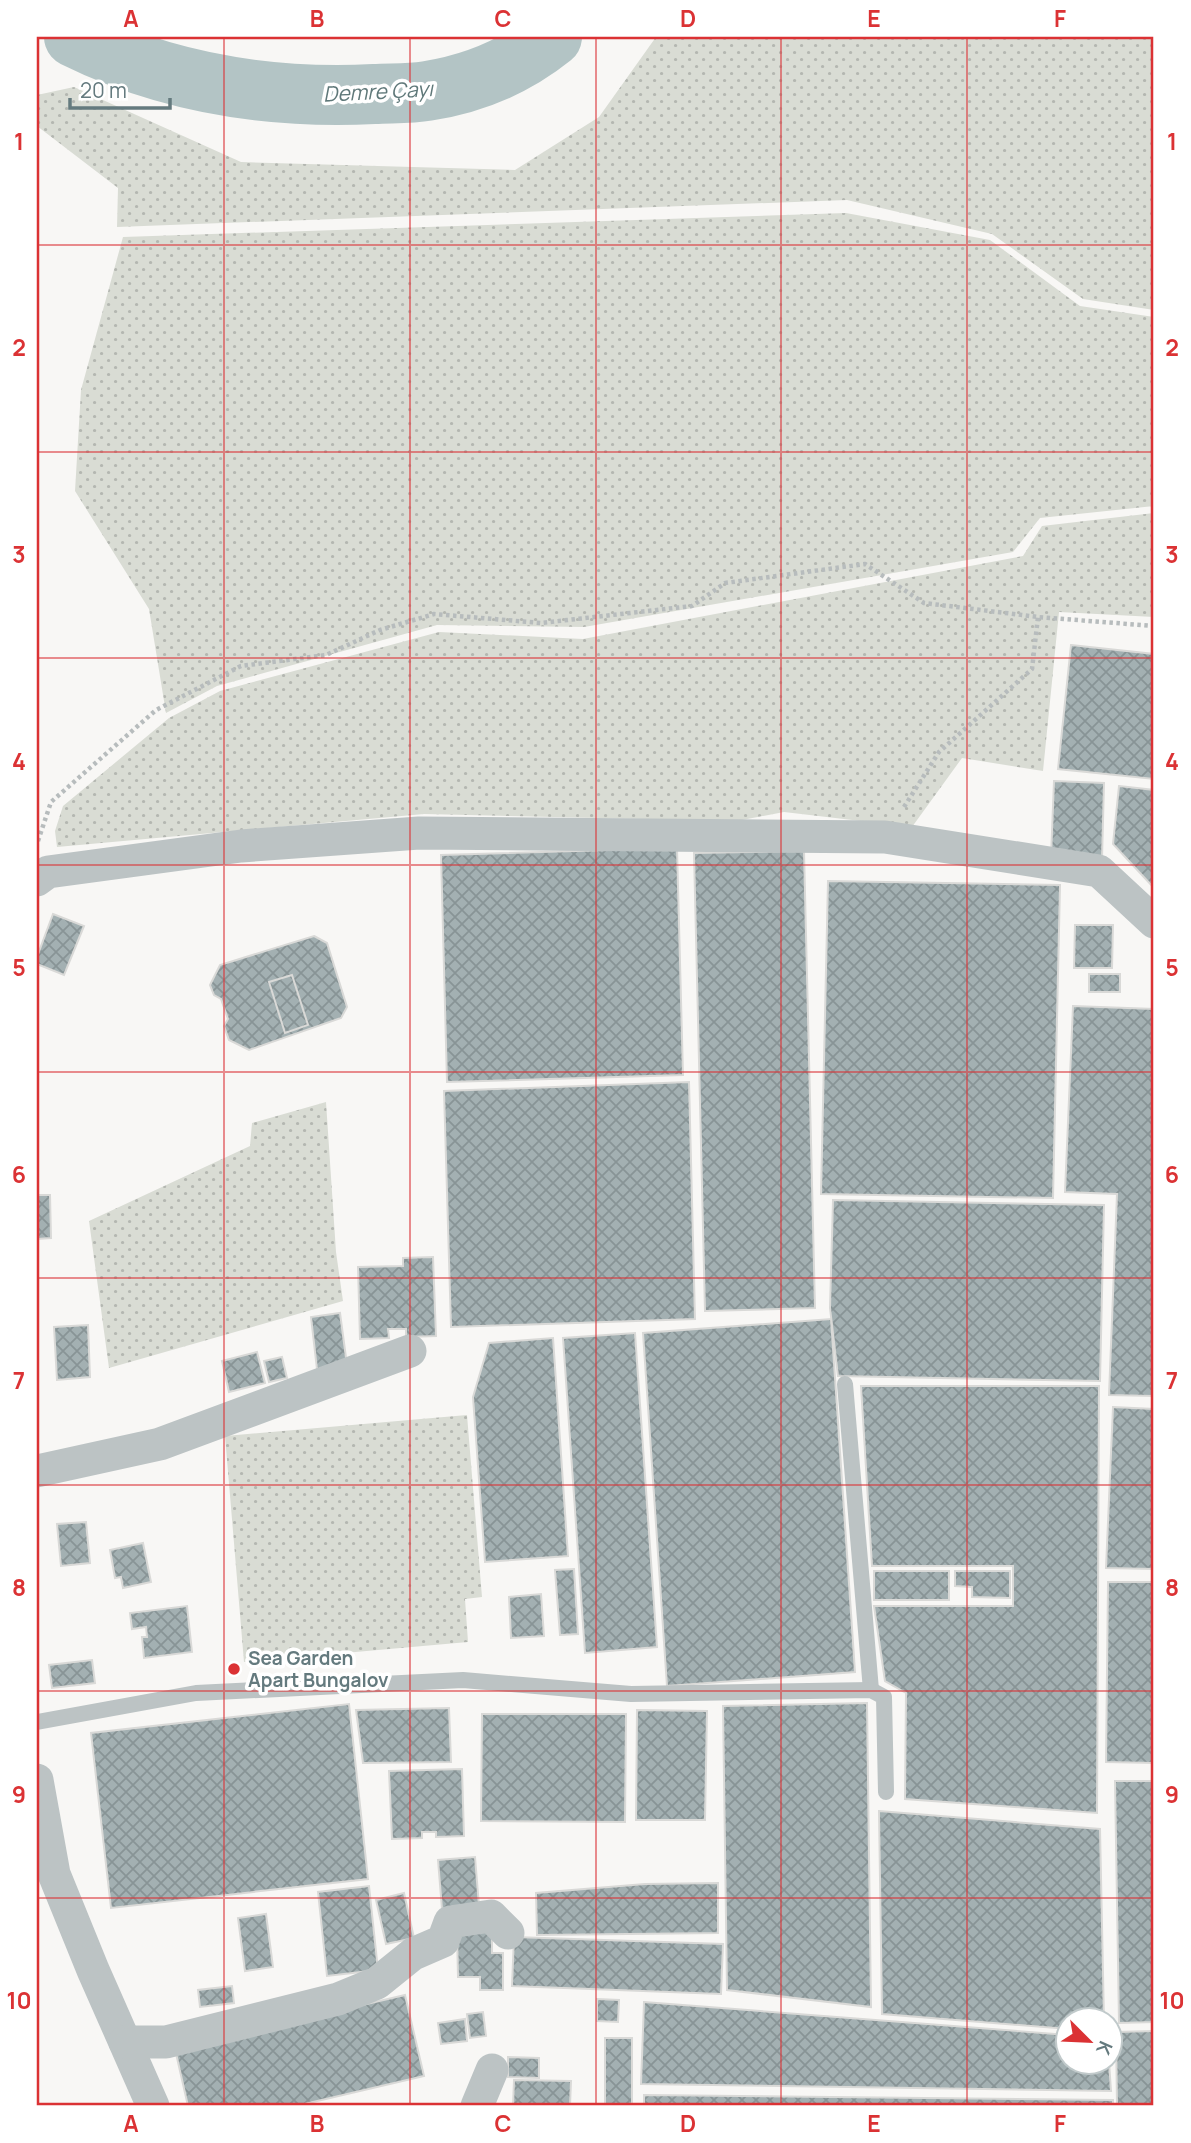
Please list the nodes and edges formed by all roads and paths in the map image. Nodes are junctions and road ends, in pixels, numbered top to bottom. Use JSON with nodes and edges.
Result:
{"nodes":[{"id":1,"x":1038,"y":617,"type":"junction"},
{"id":2,"x":1154,"y":626,"type":"edge"},
{"id":3,"x":885,"y":837,"type":"junction"},
{"id":4,"x":43,"y":876,"type":"edge"},
{"id":5,"x":1154,"y":922,"type":"edge"},
{"id":6,"x":410,"y":1351,"type":"dead end"},
{"id":7,"x":845,"y":1384,"type":"dead end"},
{"id":8,"x":37,"y":1471,"type":"edge"},
{"id":9,"x":871,"y":1690,"type":"junction"},
{"id":10,"x":37,"y":1722,"type":"edge"},
{"id":11,"x":37,"y":1780,"type":"edge"},
{"id":12,"x":886,"y":1792,"type":"dead end"},
{"id":13,"x":508,"y":1933,"type":"dead end"},
{"id":14,"x":125,"y":2042,"type":"junction"},
{"id":15,"x":492,"y":2070,"type":"dead end"},
{"id":16,"x":153,"y":2106,"type":"edge"},
{"id":17,"x":477,"y":2106,"type":"edge"}],
"edges":[{"from":1,"to":2,"type":"path"},
{"from":1,"to":3,"type":"path"},
{"from":1,"to":4,"type":"path"},
{"from":3,"to":4,"type":"street"},
{"from":3,"to":5,"type":"street"},
{"from":6,"to":8,"type":"street"},
{"from":7,"to":9,"type":"lane"},
{"from":9,"to":10,"type":"lane"},
{"from":9,"to":12,"type":"lane"},
{"from":11,"to":14,"type":"street"},
{"from":13,"to":14,"type":"street"},
{"from":14,"to":16,"type":"street"},
{"from":15,"to":17,"type":"street"}]}
